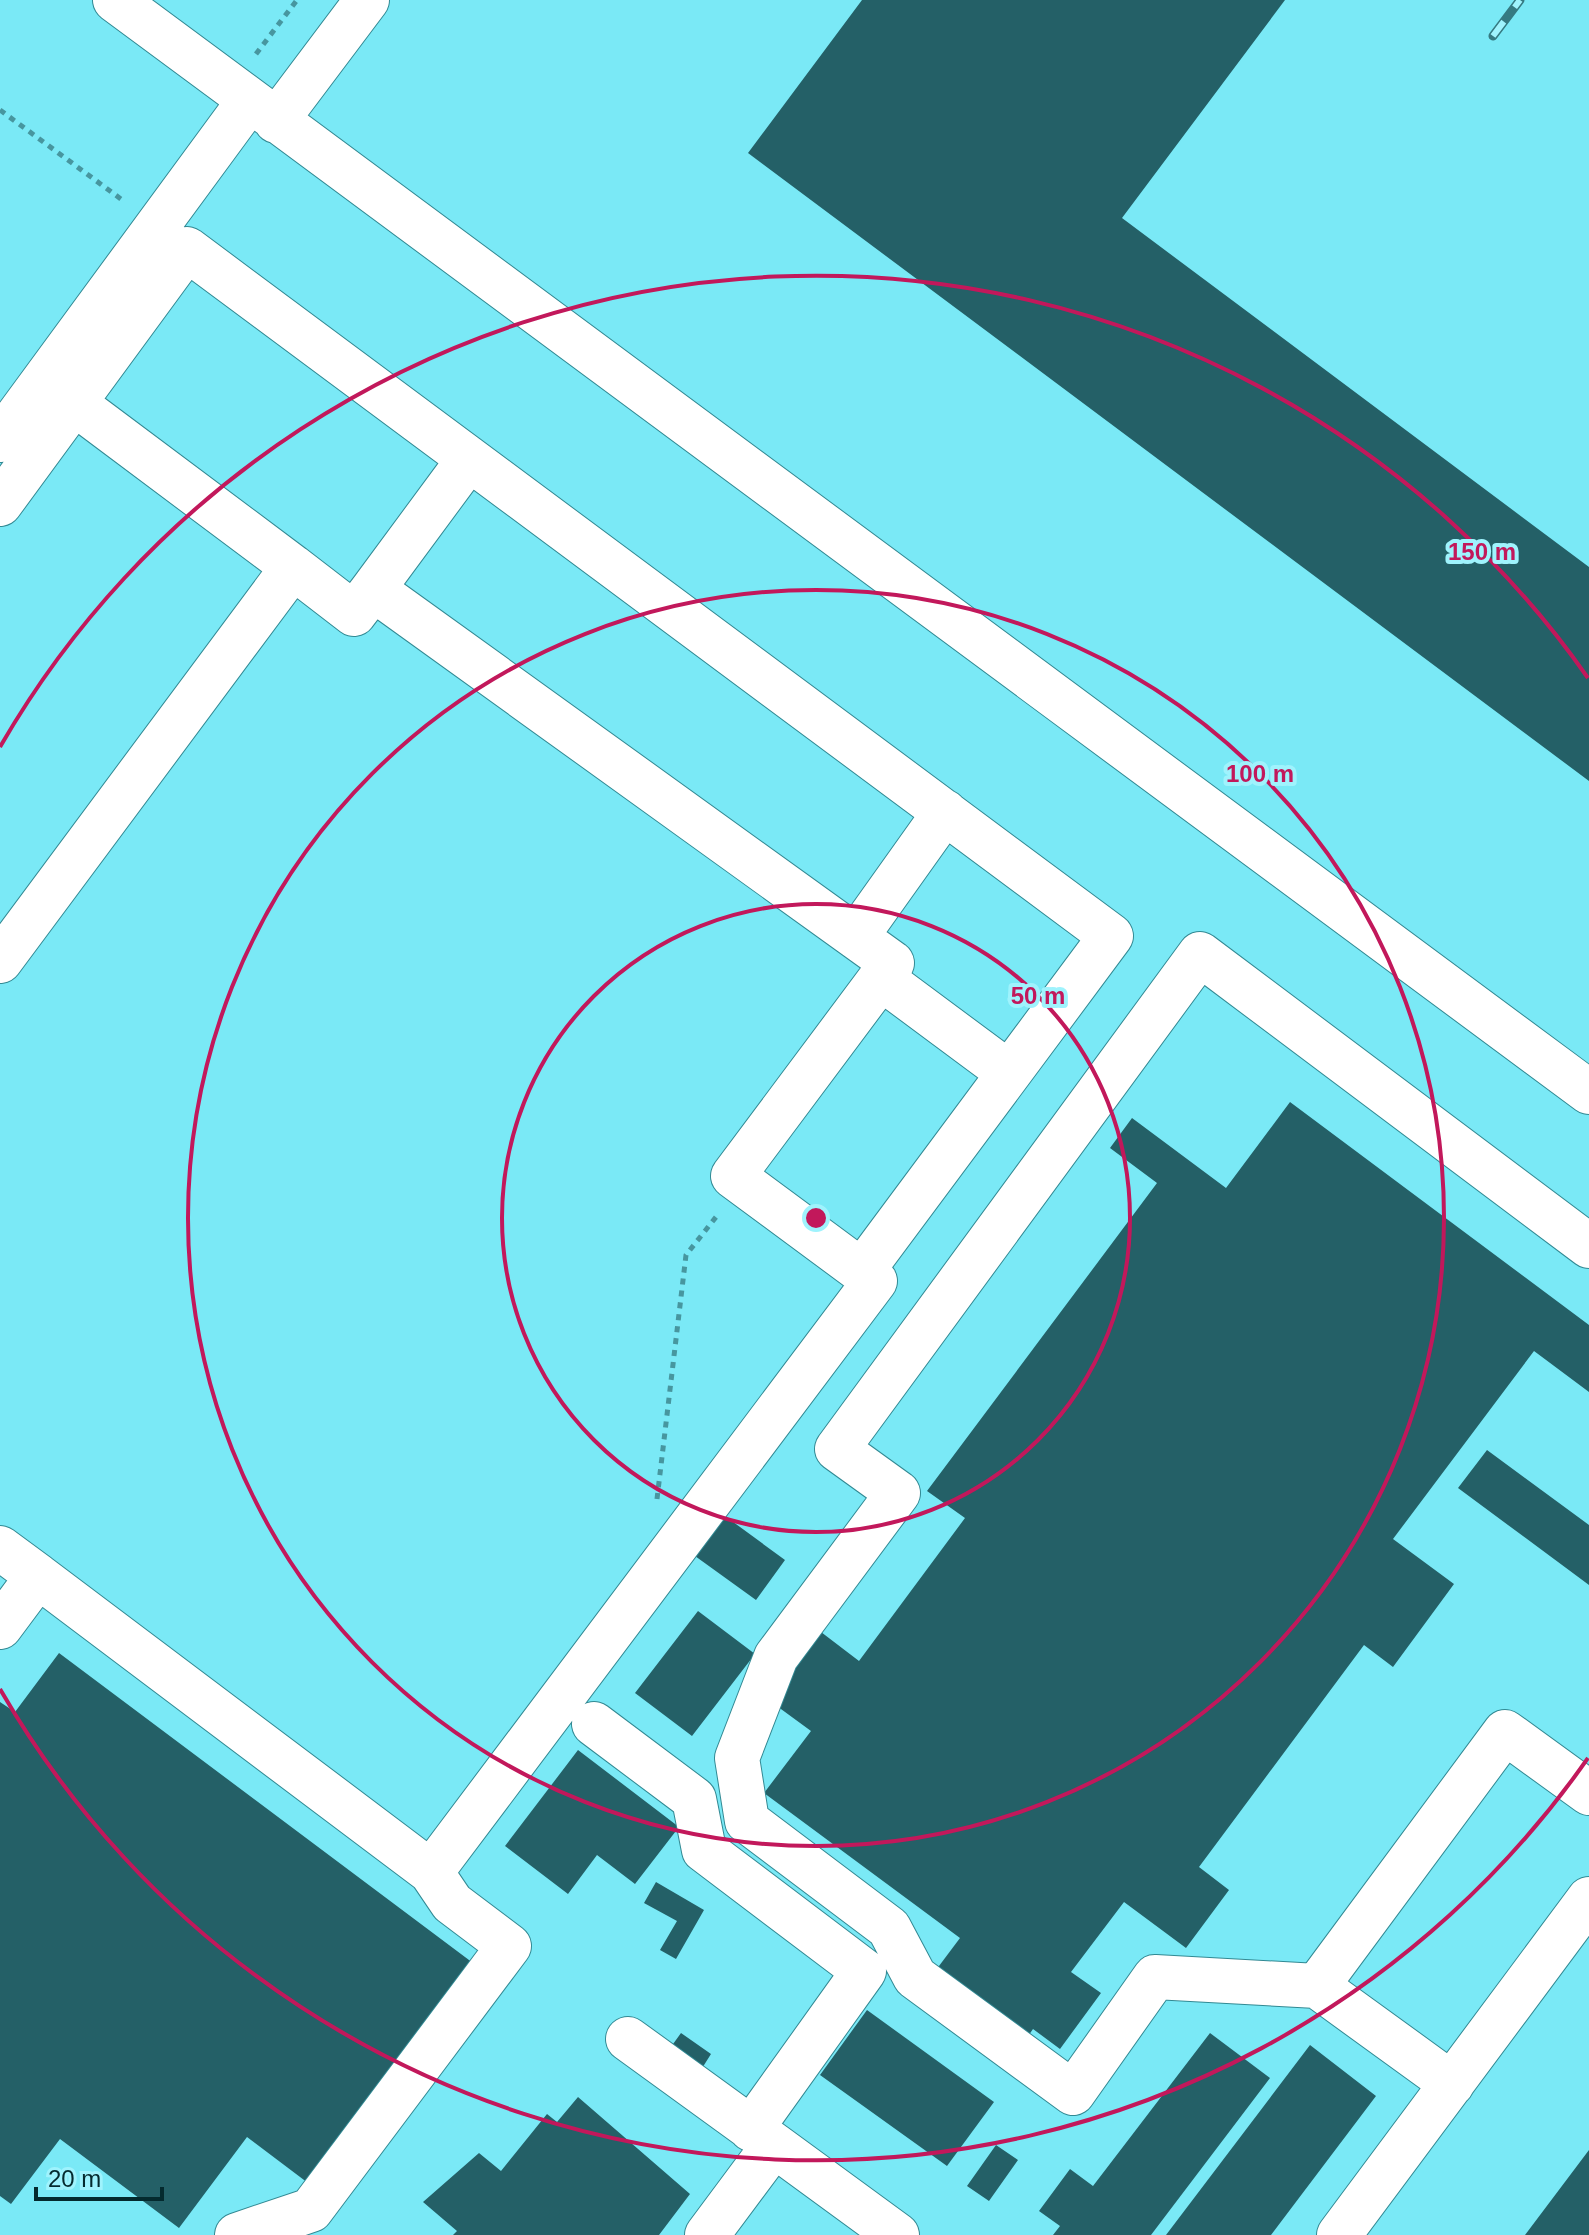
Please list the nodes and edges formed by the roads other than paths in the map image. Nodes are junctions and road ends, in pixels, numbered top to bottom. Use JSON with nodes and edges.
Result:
{"nodes":[{"id":1,"x":115,"y":0,"type":"edge"},
{"id":2,"x":367,"y":0,"type":"edge"},
{"id":3,"x":252,"y":103,"type":"junction"},
{"id":4,"x":74,"y":403,"type":"junction"},
{"id":5,"x":0,"y":440,"type":"edge"},
{"id":6,"x":469,"y":459,"type":"junction"},
{"id":7,"x":0,"y":504,"type":"edge"},
{"id":8,"x":293,"y":567,"type":"junction"},
{"id":9,"x":373,"y":589,"type":"junction"},
{"id":10,"x":945,"y":812,"type":"junction"},
{"id":11,"x":856,"y":937,"type":"junction"},
{"id":12,"x":0,"y":961,"type":"edge"},
{"id":13,"x":881,"y":978,"type":"junction"},
{"id":14,"x":1009,"y":1073,"type":"junction"},
{"id":15,"x":1589,"y":1092,"type":"edge"},
{"id":16,"x":1589,"y":1246,"type":"edge"},
{"id":17,"x":862,"y":1271,"type":"junction"},
{"id":18,"x":0,"y":1548,"type":"edge"},
{"id":19,"x":38,"y":1576,"type":"junction"},
{"id":20,"x":0,"y":1627,"type":"edge"},
{"id":21,"x":594,"y":1724,"type":"dead end"},
{"id":22,"x":1589,"y":1793,"type":"edge"},
{"id":23,"x":431,"y":1872,"type":"junction"},
{"id":24,"x":1589,"y":1899,"type":"edge"},
{"id":25,"x":1317,"y":1986,"type":"junction"},
{"id":26,"x":628,"y":2039,"type":"dead end"},
{"id":27,"x":1452,"y":2084,"type":"junction"},
{"id":28,"x":763,"y":2137,"type":"junction"},
{"id":29,"x":237,"y":2235,"type":"edge"},
{"id":30,"x":707,"y":2235,"type":"edge"},
{"id":31,"x":897,"y":2235,"type":"edge"},
{"id":32,"x":1339,"y":2235,"type":"edge"}],
"edges":[{"from":1,"to":3,"type":"lane"},
{"from":2,"to":3,"type":"lane"},
{"from":3,"to":5,"type":"lane"},
{"from":3,"to":15,"type":"lane"},
{"from":4,"to":6,"type":"lane"},
{"from":4,"to":7,"type":"lane"},
{"from":4,"to":8,"type":"lane"},
{"from":6,"to":9,"type":"lane"},
{"from":6,"to":10,"type":"lane"},
{"from":8,"to":9,"type":"lane"},
{"from":8,"to":12,"type":"lane"},
{"from":9,"to":11,"type":"lane"},
{"from":10,"to":11,"type":"lane"},
{"from":10,"to":14,"type":"lane"},
{"from":11,"to":13,"type":"lane"},
{"from":13,"to":14,"type":"lane"},
{"from":13,"to":17,"type":"lane"},
{"from":14,"to":17,"type":"lane"},
{"from":16,"to":25,"type":"lane"},
{"from":17,"to":23,"type":"lane"},
{"from":18,"to":19,"type":"lane"},
{"from":19,"to":20,"type":"lane"},
{"from":19,"to":23,"type":"lane"},
{"from":21,"to":28,"type":"lane"},
{"from":22,"to":25,"type":"lane"},
{"from":23,"to":29,"type":"lane"},
{"from":24,"to":27,"type":"lane"},
{"from":25,"to":27,"type":"lane"},
{"from":26,"to":28,"type":"lane"},
{"from":27,"to":32,"type":"lane"},
{"from":28,"to":30,"type":"lane"},
{"from":28,"to":31,"type":"lane"}]}
